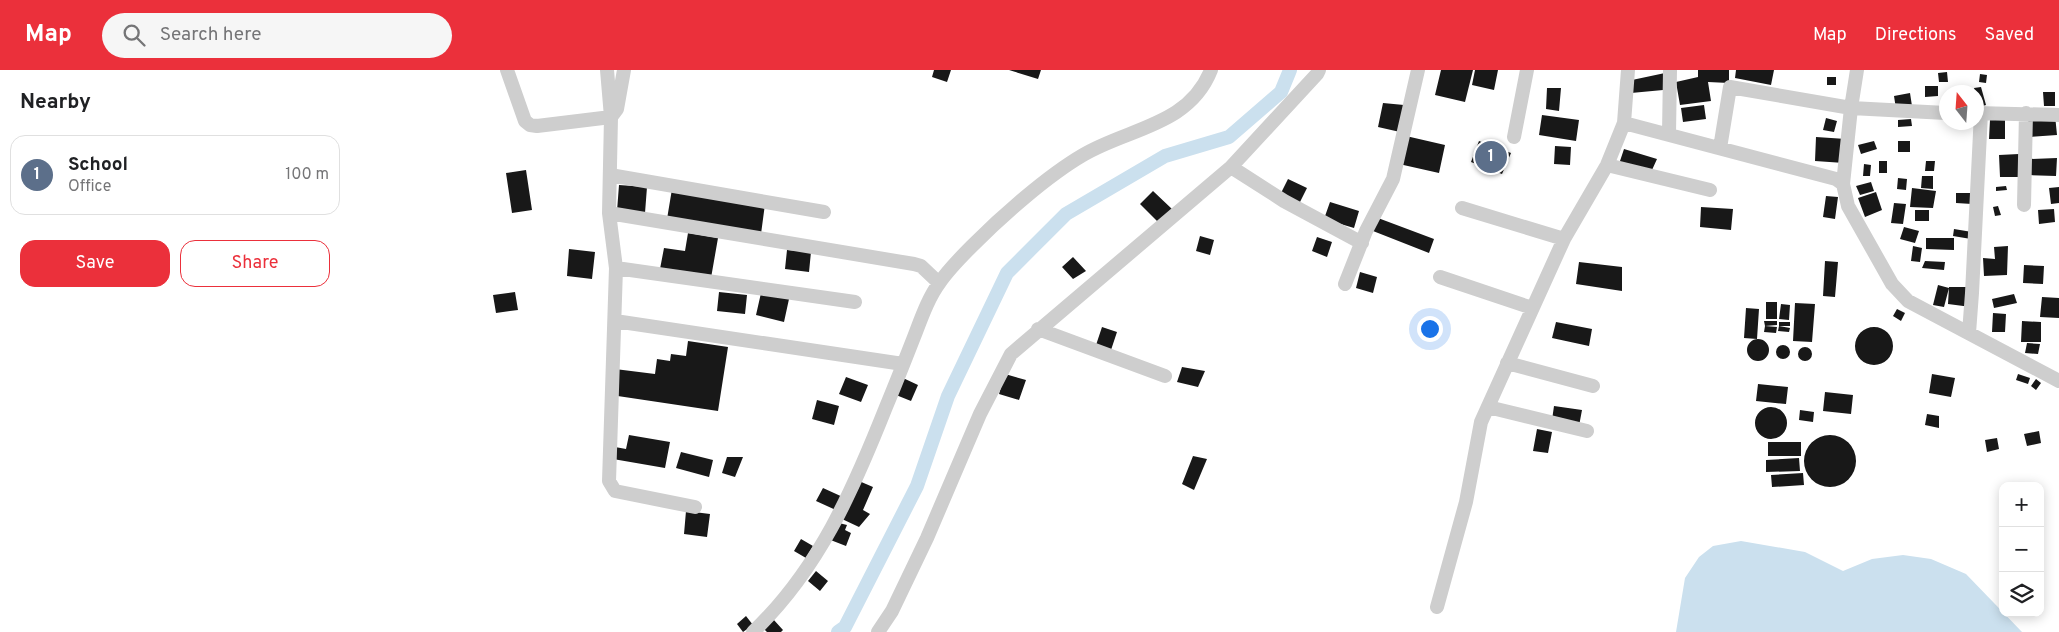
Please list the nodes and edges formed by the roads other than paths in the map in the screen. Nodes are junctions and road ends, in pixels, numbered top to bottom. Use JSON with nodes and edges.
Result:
{"nodes":[{"id":1,"x":507,"y":70,"type":"edge"},
{"id":2,"x":608,"y":70,"type":"edge"},
{"id":3,"x":624,"y":70,"type":"edge"},
{"id":4,"x":1211,"y":70,"type":"edge"},
{"id":5,"x":1319,"y":70,"type":"edge"},
{"id":6,"x":1418,"y":70,"type":"edge"},
{"id":7,"x":1527,"y":70,"type":"edge"},
{"id":8,"x":1628,"y":70,"type":"edge"},
{"id":9,"x":1670,"y":70,"type":"edge"},
{"id":10,"x":1857,"y":70,"type":"edge"},
{"id":11,"x":1850,"y":108,"type":"junction"},
{"id":12,"x":1939,"y":113,"type":"edge"},
{"id":13,"x":1984,"y":113,"type":"edge"},
{"id":14,"x":2026,"y":113,"type":"junction"},
{"id":15,"x":2059,"y":115,"type":"edge"},
{"id":16,"x":611,"y":117,"type":"junction"},
{"id":17,"x":1624,"y":123,"type":"junction"},
{"id":18,"x":1978,"y":130,"type":"edge"},
{"id":19,"x":1669,"y":134,"type":"junction"},
{"id":20,"x":1514,"y":137,"type":"dead end"},
{"id":21,"x":1720,"y":148,"type":"junction"},
{"id":22,"x":1607,"y":165,"type":"junction"},
{"id":23,"x":1231,"y":167,"type":"junction"},
{"id":24,"x":610,"y":175,"type":"junction"},
{"id":25,"x":1843,"y":184,"type":"junction"},
{"id":26,"x":1710,"y":190,"type":"dead end"},
{"id":27,"x":2024,"y":205,"type":"dead end"},
{"id":28,"x":1462,"y":208,"type":"dead end"},
{"id":29,"x":824,"y":212,"type":"dead end"},
{"id":30,"x":608,"y":214,"type":"junction"},
{"id":31,"x":1564,"y":239,"type":"junction"},
{"id":32,"x":1362,"y":243,"type":"junction"},
{"id":33,"x":616,"y":268,"type":"junction"},
{"id":34,"x":1440,"y":277,"type":"dead end"},
{"id":35,"x":939,"y":283,"type":"junction"},
{"id":36,"x":1345,"y":284,"type":"dead end"},
{"id":37,"x":855,"y":302,"type":"dead end"},
{"id":38,"x":1532,"y":308,"type":"junction"},
{"id":39,"x":615,"y":321,"type":"junction"},
{"id":40,"x":1038,"y":329,"type":"junction"},
{"id":41,"x":1969,"y":333,"type":"junction"},
{"id":42,"x":1507,"y":363,"type":"junction"},
{"id":43,"x":903,"y":364,"type":"junction"},
{"id":44,"x":1164,"y":376,"type":"dead end"},
{"id":45,"x":2059,"y":381,"type":"edge"},
{"id":46,"x":1594,"y":386,"type":"dead end"},
{"id":47,"x":1488,"y":407,"type":"junction"},
{"id":48,"x":1587,"y":431,"type":"dead end"},
{"id":49,"x":694,"y":507,"type":"dead end"},
{"id":50,"x":1437,"y":607,"type":"dead end"},
{"id":51,"x":754,"y":632,"type":"edge"},
{"id":52,"x":878,"y":632,"type":"edge"}],
"edges":[{"from":1,"to":16,"type":"street"},
{"from":2,"to":16,"type":"street"},
{"from":3,"to":16,"type":"street"},
{"from":4,"to":35,"type":"street"},
{"from":5,"to":23,"type":"street"},
{"from":6,"to":32,"type":"street"},
{"from":7,"to":20,"type":"street"},
{"from":8,"to":17,"type":"street"},
{"from":9,"to":19,"type":"street"},
{"from":10,"to":11,"type":"street"},
{"from":11,"to":12,"type":"street"},
{"from":11,"to":21,"type":"street"},
{"from":11,"to":25,"type":"street"},
{"from":13,"to":14,"type":"street"},
{"from":14,"to":15,"type":"street"},
{"from":14,"to":27,"type":"street"},
{"from":16,"to":24,"type":"street"},
{"from":17,"to":19,"type":"street"},
{"from":17,"to":22,"type":"street"},
{"from":18,"to":41,"type":"street"},
{"from":19,"to":21,"type":"street"},
{"from":21,"to":25,"type":"street"},
{"from":22,"to":26,"type":"street"},
{"from":22,"to":31,"type":"street"},
{"from":23,"to":32,"type":"street"},
{"from":23,"to":40,"type":"street"},
{"from":24,"to":29,"type":"street"},
{"from":24,"to":30,"type":"street"},
{"from":25,"to":41,"type":"street"},
{"from":28,"to":31,"type":"street"},
{"from":30,"to":33,"type":"street"},
{"from":30,"to":35,"type":"street"},
{"from":31,"to":38,"type":"street"},
{"from":32,"to":36,"type":"street"},
{"from":33,"to":37,"type":"street"},
{"from":33,"to":39,"type":"street"},
{"from":34,"to":38,"type":"street"},
{"from":35,"to":43,"type":"street"},
{"from":38,"to":42,"type":"street"},
{"from":39,"to":43,"type":"street"},
{"from":39,"to":49,"type":"street"},
{"from":40,"to":44,"type":"street"},
{"from":40,"to":52,"type":"street"},
{"from":41,"to":45,"type":"street"},
{"from":42,"to":46,"type":"street"},
{"from":42,"to":47,"type":"street"},
{"from":43,"to":51,"type":"street"},
{"from":47,"to":48,"type":"street"},
{"from":47,"to":50,"type":"street"}]}
